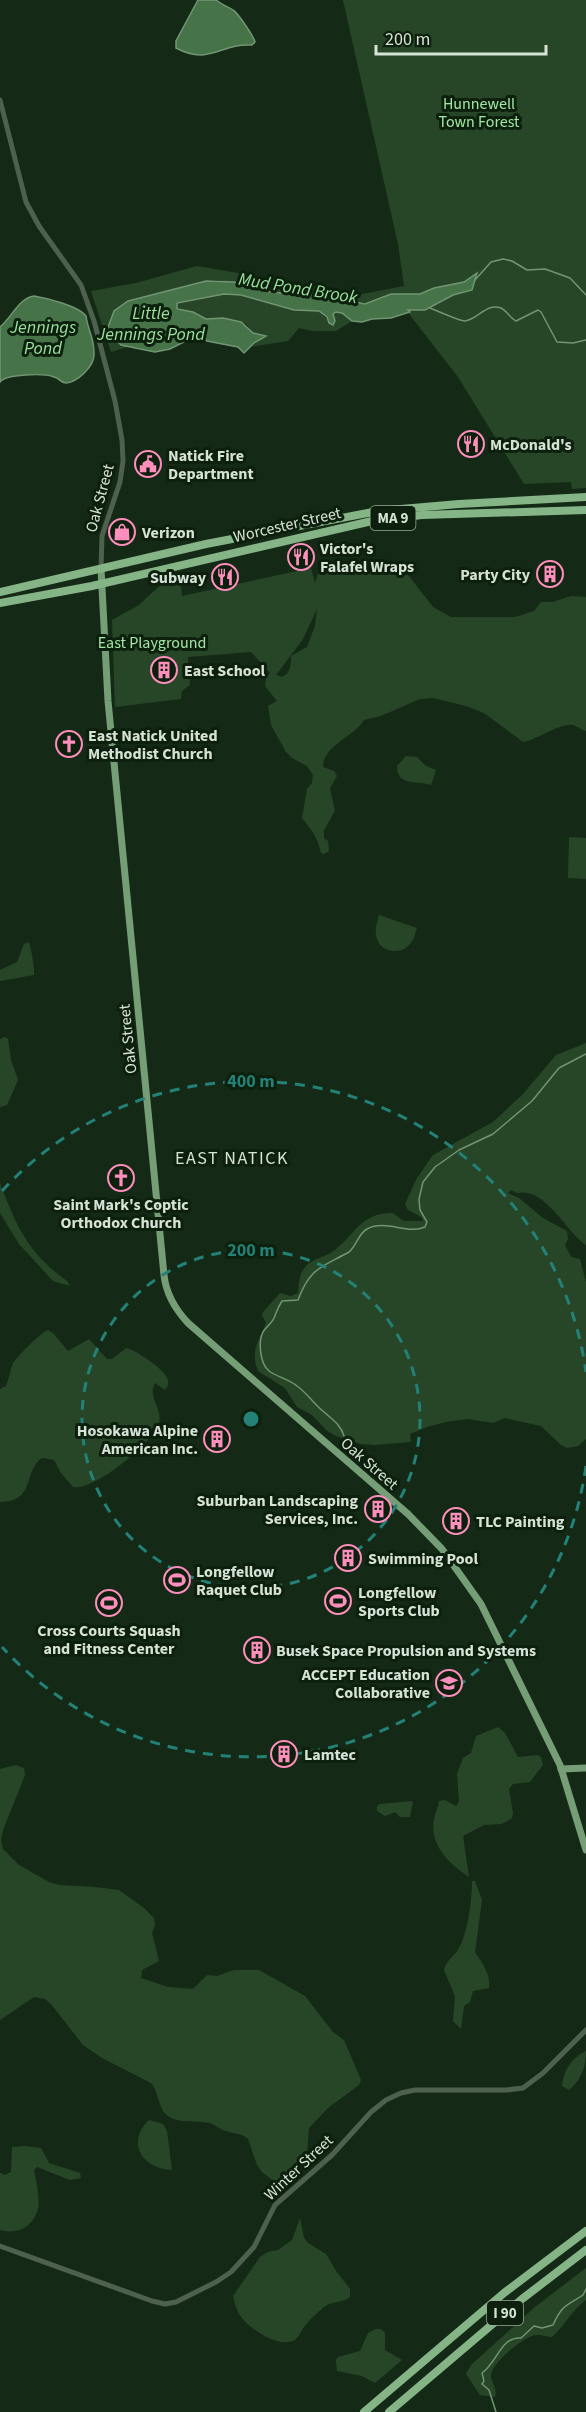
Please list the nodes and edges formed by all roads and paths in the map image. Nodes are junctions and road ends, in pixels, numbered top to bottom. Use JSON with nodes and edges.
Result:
{"nodes":[{"id":1,"x":0,"y":99,"type":"edge"},
{"id":2,"x":586,"y":497,"type":"edge"},
{"id":3,"x":486,"y":502,"type":"junction"},
{"id":4,"x":586,"y":510,"type":"edge"},
{"id":5,"x":486,"y":515,"type":"junction"},
{"id":6,"x":101,"y":569,"type":"junction"},
{"id":7,"x":101,"y":583,"type":"junction"},
{"id":8,"x":0,"y":592,"type":"edge"},
{"id":9,"x":0,"y":603,"type":"edge"},
{"id":10,"x":586,"y":1768,"type":"edge"},
{"id":11,"x":561,"y":1769,"type":"junction"},
{"id":12,"x":586,"y":1850,"type":"edge"},
{"id":13,"x":586,"y":2030,"type":"edge"},
{"id":14,"x":586,"y":2231,"type":"edge"},
{"id":15,"x":0,"y":2246,"type":"edge"},
{"id":16,"x":586,"y":2250,"type":"edge"},
{"id":17,"x":364,"y":2412,"type":"edge"},
{"id":18,"x":389,"y":2412,"type":"edge"}],
"edges":[{"from":1,"to":6,"type":"street","name":"Oak Street"},
{"from":2,"to":3,"type":"highway","name":"Worcester Street","number":"MA 9"},
{"from":3,"to":5,"type":"highway"},
{"from":3,"to":6,"type":"highway","name":"Worcester Street","number":"MA 9"},
{"from":4,"to":5,"type":"highway","name":"Worcester Street","number":"MA 9"},
{"from":5,"to":7,"type":"highway","name":"Worcester Street","number":"MA 9"},
{"from":6,"to":7,"type":"main road","name":"Oak Street"},
{"from":6,"to":8,"type":"highway","name":"Worcester Street","number":"MA 9"},
{"from":7,"to":9,"type":"highway","name":"Worcester Street","number":"MA 9"},
{"from":7,"to":11,"type":"main road","name":"Oak Street"},
{"from":10,"to":11,"type":"main road"},
{"from":11,"to":12,"type":"main road","name":"Oak Street"},
{"from":13,"to":15,"type":"street","name":"Winter Street"},
{"from":14,"to":17,"type":"highway","number":"I 90"},
{"from":16,"to":18,"type":"highway","number":"I 90"}]}
